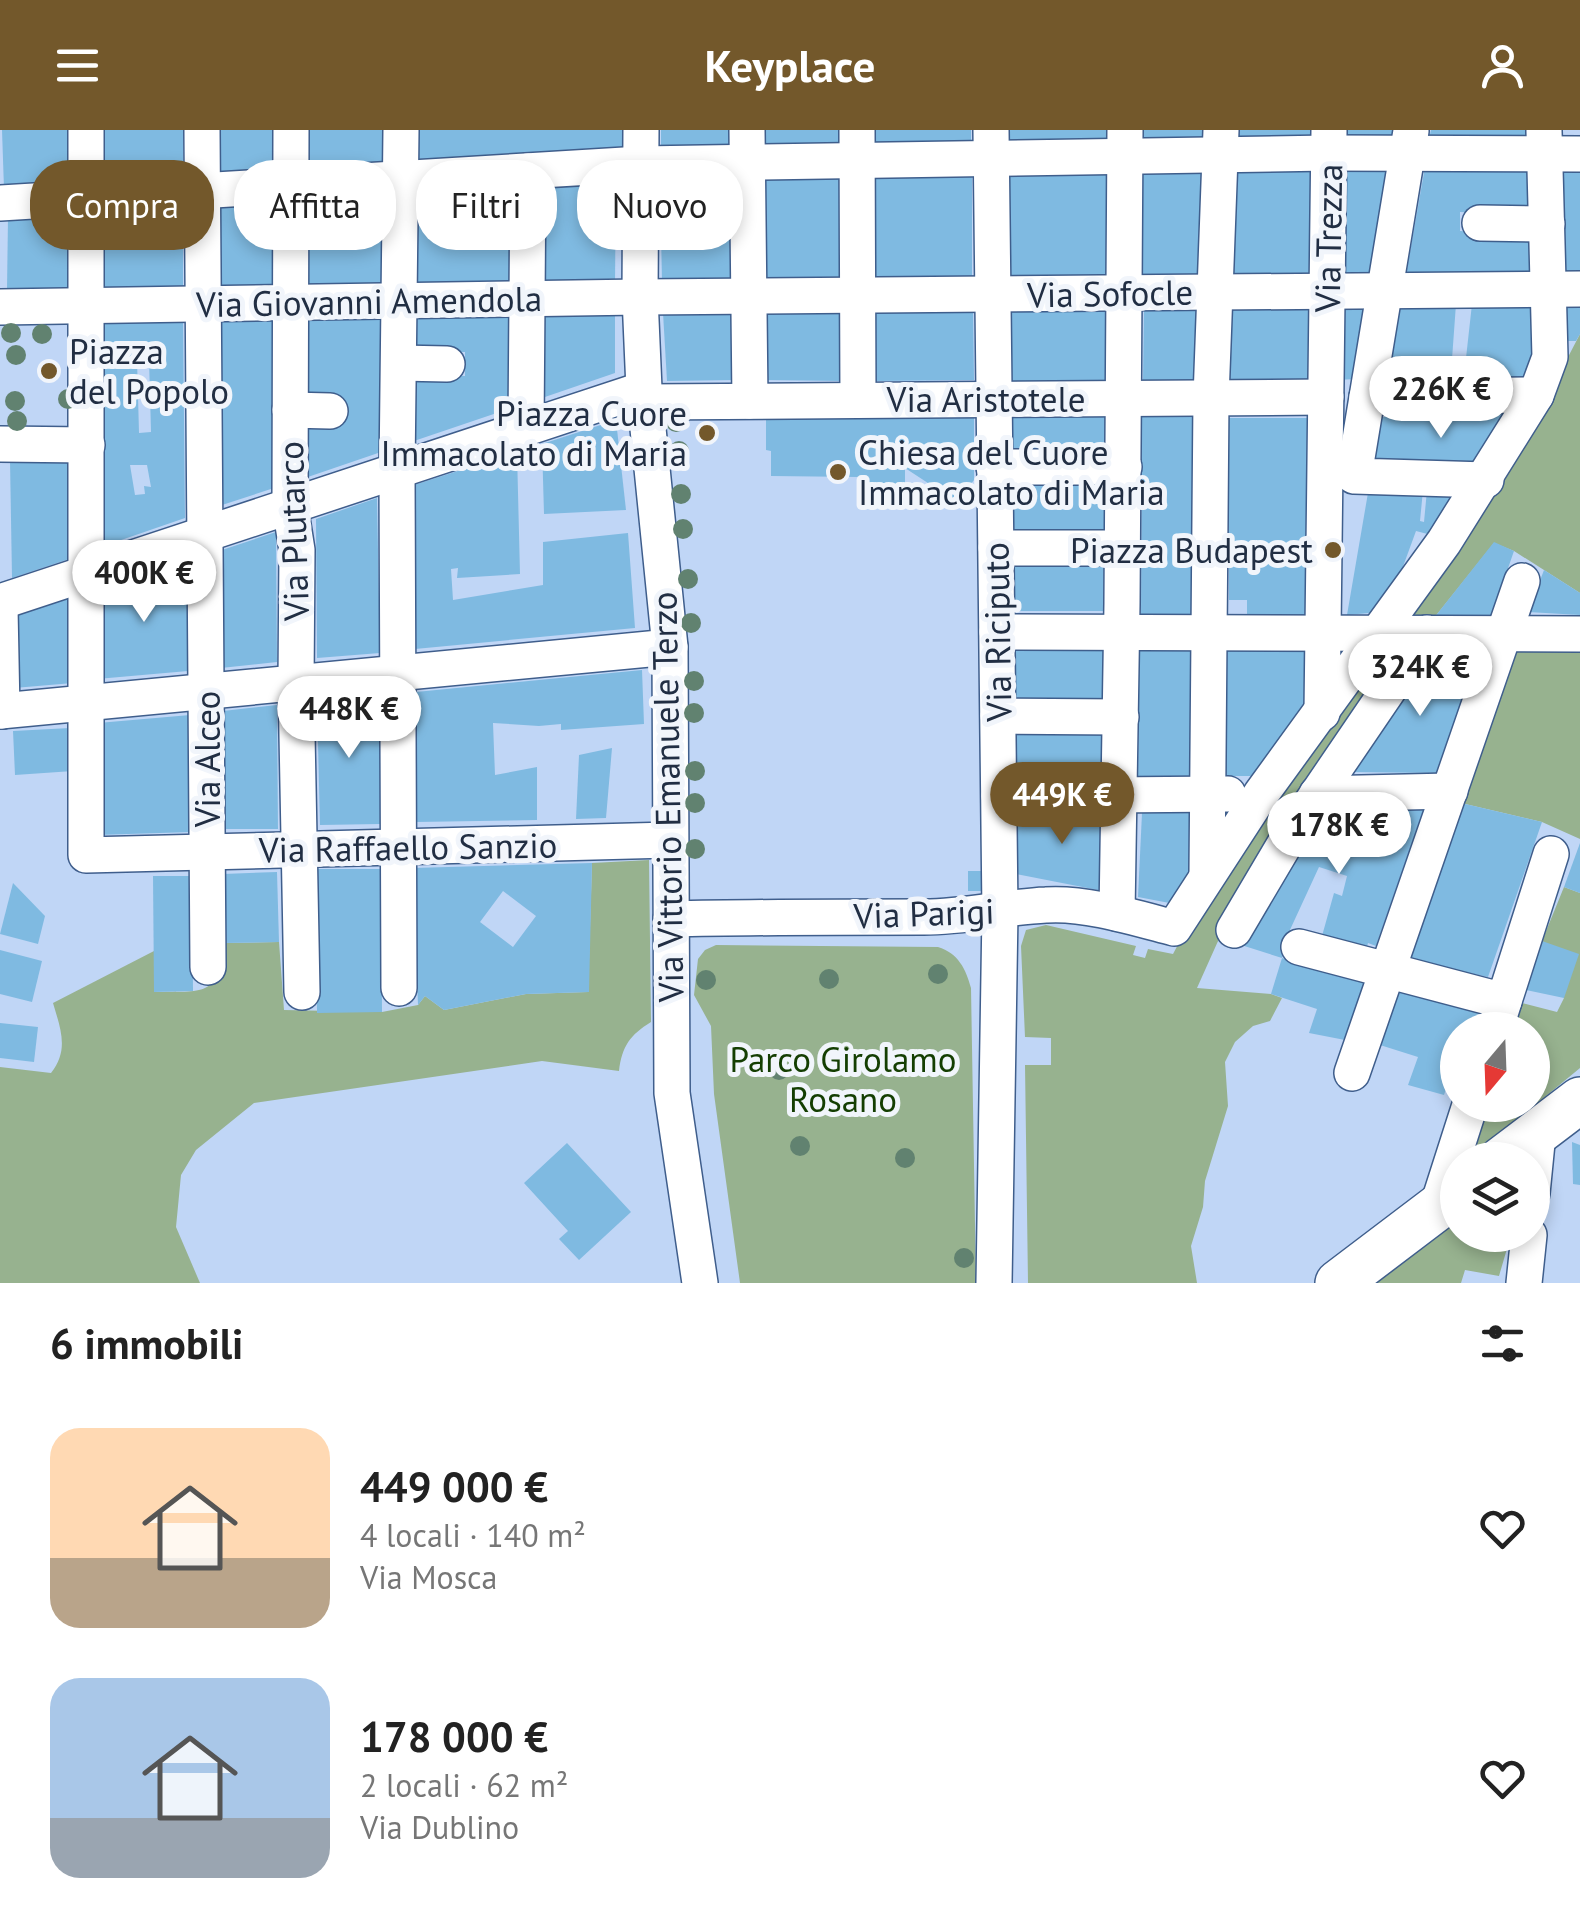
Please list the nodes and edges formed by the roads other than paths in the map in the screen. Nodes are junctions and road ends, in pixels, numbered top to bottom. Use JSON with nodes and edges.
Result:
{"nodes":[{"id":1,"x":86,"y":130,"type":"edge"},
{"id":2,"x":202,"y":130,"type":"edge"},
{"id":3,"x":290,"y":130,"type":"edge"},
{"id":4,"x":401,"y":130,"type":"edge"},
{"id":5,"x":1221,"y":142,"type":"edge"},
{"id":6,"x":1329,"y":142,"type":"edge"},
{"id":7,"x":1409,"y":142,"type":"edge"},
{"id":8,"x":1544,"y":142,"type":"edge"},
{"id":9,"x":1125,"y":143,"type":"edge"},
{"id":10,"x":991,"y":144,"type":"edge"},
{"id":11,"x":857,"y":145,"type":"edge"},
{"id":12,"x":748,"y":146,"type":"edge"},
{"id":13,"x":641,"y":147,"type":"edge"},
{"id":14,"x":1580,"y":154,"type":"edge"},
{"id":15,"x":86,"y":160,"type":"edge"},
{"id":16,"x":202,"y":160,"type":"edge"},
{"id":17,"x":290,"y":160,"type":"edge"},
{"id":18,"x":557,"y":166,"type":"edge"},
{"id":19,"x":416,"y":179,"type":"edge"},
{"id":20,"x":396,"y":180,"type":"edge"},
{"id":21,"x":400,"y":180,"type":"junction"},
{"id":22,"x":30,"y":201,"type":"edge"},
{"id":23,"x":0,"y":203,"type":"edge"},
{"id":24,"x":1480,"y":223,"type":"dead end"},
{"id":25,"x":1547,"y":224,"type":"junction"},
{"id":26,"x":88,"y":250,"type":"edge"},
{"id":27,"x":203,"y":250,"type":"edge"},
{"id":28,"x":290,"y":250,"type":"edge"},
{"id":29,"x":527,"y":250,"type":"edge"},
{"id":30,"x":1564,"y":290,"type":"edge"},
{"id":31,"x":1384,"y":291,"type":"junction"},
{"id":32,"x":1215,"y":292,"type":"junction"},
{"id":33,"x":1327,"y":292,"type":"junction"},
{"id":34,"x":1126,"y":293,"type":"junction"},
{"id":35,"x":992,"y":294,"type":"junction"},
{"id":36,"x":749,"y":296,"type":"junction"},
{"id":37,"x":858,"y":296,"type":"junction"},
{"id":38,"x":640,"y":297,"type":"junction"},
{"id":39,"x":527,"y":299,"type":"junction"},
{"id":40,"x":90,"y":300,"type":"junction"},
{"id":41,"x":400,"y":301,"type":"junction"},
{"id":42,"x":290,"y":302,"type":"junction"},
{"id":43,"x":203,"y":304,"type":"junction"},
{"id":44,"x":0,"y":307,"type":"edge"},
{"id":45,"x":399,"y":363,"type":"junction"},
{"id":46,"x":447,"y":364,"type":"dead end"},
{"id":47,"x":1536,"y":395,"type":"junction"},
{"id":48,"x":645,"y":396,"type":"junction"},
{"id":49,"x":1368,"y":397,"type":"junction"},
{"id":50,"x":1211,"y":398,"type":"junction"},
{"id":51,"x":1326,"y":398,"type":"junction"},
{"id":52,"x":1124,"y":399,"type":"junction"},
{"id":53,"x":858,"y":400,"type":"junction"},
{"id":54,"x":994,"y":400,"type":"junction"},
{"id":55,"x":750,"y":401,"type":"junction"},
{"id":56,"x":290,"y":410,"type":"junction"},
{"id":57,"x":330,"y":411,"type":"dead end"},
{"id":58,"x":526,"y":428,"type":"junction"},
{"id":59,"x":0,"y":444,"type":"edge"},
{"id":60,"x":87,"y":446,"type":"junction"},
{"id":61,"x":994,"y":467,"type":"junction"},
{"id":62,"x":1124,"y":467,"type":"junction"},
{"id":63,"x":398,"y":471,"type":"junction"},
{"id":64,"x":1339,"y":471,"type":"junction"},
{"id":65,"x":1486,"y":480,"type":"junction"},
{"id":66,"x":290,"y":506,"type":"junction"},
{"id":67,"x":204,"y":534,"type":"junction"},
{"id":68,"x":996,"y":548,"type":"junction"},
{"id":69,"x":1123,"y":548,"type":"junction"},
{"id":70,"x":86,"y":574,"type":"junction"},
{"id":71,"x":1522,"y":581,"type":"dead end"},
{"id":72,"x":0,"y":605,"type":"edge"},
{"id":73,"x":996,"y":632,"type":"junction"},
{"id":74,"x":1122,"y":632,"type":"junction"},
{"id":75,"x":1380,"y":632,"type":"junction"},
{"id":76,"x":1427,"y":632,"type":"junction"},
{"id":77,"x":1209,"y":633,"type":"junction"},
{"id":78,"x":1323,"y":633,"type":"junction"},
{"id":79,"x":1504,"y":634,"type":"junction"},
{"id":80,"x":1579,"y":634,"type":"edge"},
{"id":81,"x":670,"y":647,"type":"junction"},
{"id":82,"x":398,"y":674,"type":"junction"},
{"id":83,"x":296,"y":683,"type":"junction"},
{"id":84,"x":206,"y":692,"type":"junction"},
{"id":85,"x":86,"y":703,"type":"junction"},
{"id":86,"x":1,"y":711,"type":"edge"},
{"id":87,"x":1322,"y":713,"type":"junction"},
{"id":88,"x":998,"y":716,"type":"junction"},
{"id":89,"x":1121,"y":717,"type":"junction"},
{"id":90,"x":1450,"y":791,"type":"junction"},
{"id":91,"x":1208,"y":794,"type":"junction"},
{"id":92,"x":1261,"y":794,"type":"junction"},
{"id":93,"x":1317,"y":794,"type":"junction"},
{"id":94,"x":1120,"y":795,"type":"junction"},
{"id":95,"x":999,"y":796,"type":"junction"},
{"id":96,"x":670,"y":840,"type":"junction"},
{"id":97,"x":399,"y":848,"type":"junction"},
{"id":98,"x":299,"y":850,"type":"junction"},
{"id":99,"x":208,"y":852,"type":"junction"},
{"id":100,"x":1551,"y":854,"type":"dead end"},
{"id":101,"x":1207,"y":876,"type":"junction"},
{"id":102,"x":1000,"y":912,"type":"junction"},
{"id":103,"x":1116,"y":914,"type":"junction"},
{"id":104,"x":928,"y":917,"type":"junction"},
{"id":105,"x":671,"y":920,"type":"junction"},
{"id":106,"x":1234,"y":930,"type":"dead end"},
{"id":107,"x":1299,"y":947,"type":"dead end"},
{"id":108,"x":208,"y":967,"type":"dead end"},
{"id":109,"x":1388,"y":970,"type":"junction"},
{"id":110,"x":997,"y":977,"type":"junction"},
{"id":111,"x":400,"y":988,"type":"dead end"},
{"id":112,"x":302,"y":992,"type":"dead end"},
{"id":113,"x":1489,"y":1012,"type":"edge"},
{"id":114,"x":1500,"y":1012,"type":"edge"},
{"id":115,"x":1352,"y":1073,"type":"dead end"},
{"id":116,"x":1580,"y":1100,"type":"edge"},
{"id":117,"x":1538,"y":1133,"type":"junction"},
{"id":118,"x":1526,"y":1142,"type":"edge"},
{"id":119,"x":1537,"y":1142,"type":"edge"},
{"id":120,"x":998,"y":1194,"type":"junction"},
{"id":121,"x":1440,"y":1205,"type":"edge"},
{"id":122,"x":1527,"y":1252,"type":"edge"},
{"id":123,"x":700,"y":1283,"type":"edge"},
{"id":124,"x":994,"y":1283,"type":"edge"},
{"id":125,"x":1013,"y":1283,"type":"edge"},
{"id":126,"x":1338,"y":1283,"type":"edge"},
{"id":127,"x":1524,"y":1283,"type":"edge"}],
"edges":[{"from":1,"to":15,"type":"street"},
{"from":2,"to":16,"type":"street","name":"Via Alceo"},
{"from":3,"to":17,"type":"street","name":"Via Plutarco"},
{"from":4,"to":21,"type":"street"},
{"from":5,"to":6,"type":"street"},
{"from":5,"to":9,"type":"street"},
{"from":5,"to":32,"type":"street"},
{"from":6,"to":7,"type":"street"},
{"from":6,"to":33,"type":"street","name":"Via Trezza"},
{"from":7,"to":8,"type":"street"},
{"from":7,"to":31,"type":"street"},
{"from":8,"to":14,"type":"street"},
{"from":8,"to":25,"type":"street"},
{"from":9,"to":10,"type":"street"},
{"from":9,"to":34,"type":"street"},
{"from":10,"to":11,"type":"street"},
{"from":10,"to":35,"type":"street","name":"Via Riciputo"},
{"from":11,"to":12,"type":"street"},
{"from":11,"to":37,"type":"street"},
{"from":12,"to":13,"type":"street"},
{"from":12,"to":36,"type":"street"},
{"from":13,"to":18,"type":"street"},
{"from":13,"to":38,"type":"street","name":"Via Vittorio Emanuele Terzo"},
{"from":19,"to":21,"type":"street"},
{"from":20,"to":21,"type":"street"},
{"from":21,"to":41,"type":"street"},
{"from":22,"to":23,"type":"street"},
{"from":24,"to":25,"type":"street"},
{"from":25,"to":30,"type":"street"},
{"from":26,"to":40,"type":"street"},
{"from":27,"to":43,"type":"street","name":"Via Alceo"},
{"from":28,"to":42,"type":"street","name":"Via Plutarco"},
{"from":29,"to":39,"type":"street"},
{"from":30,"to":31,"type":"street","name":"Via Sofocle"},
{"from":30,"to":47,"type":"street"},
{"from":31,"to":33,"type":"street","name":"Via Sofocle"},
{"from":31,"to":49,"type":"street"},
{"from":32,"to":33,"type":"street","name":"Via Sofocle"},
{"from":32,"to":34,"type":"street","name":"Via Sofocle"},
{"from":32,"to":50,"type":"street"},
{"from":33,"to":51,"type":"street","name":"Via Trezza"},
{"from":34,"to":35,"type":"street","name":"Via Sofocle"},
{"from":34,"to":52,"type":"street"},
{"from":35,"to":37,"type":"street","name":"Via Sofocle"},
{"from":35,"to":54,"type":"street","name":"Via Riciputo"},
{"from":36,"to":37,"type":"street","name":"Via Sofocle"},
{"from":36,"to":38,"type":"street","name":"Via Sofocle"},
{"from":36,"to":55,"type":"street"},
{"from":37,"to":53,"type":"street"},
{"from":38,"to":39,"type":"street","name":"Via Giovanni Amendola"},
{"from":38,"to":48,"type":"street","name":"Via Vittorio Emanuele Terzo"},
{"from":39,"to":41,"type":"street","name":"Via Giovanni Amendola"},
{"from":39,"to":58,"type":"street"},
{"from":40,"to":43,"type":"street","name":"Via Giovanni Amendola"},
{"from":40,"to":44,"type":"street","name":"Via Giovanni Amendola"},
{"from":40,"to":60,"type":"street"},
{"from":41,"to":42,"type":"street","name":"Via Giovanni Amendola"},
{"from":41,"to":45,"type":"street"},
{"from":42,"to":43,"type":"street","name":"Via Giovanni Amendola"},
{"from":42,"to":56,"type":"street","name":"Via Plutarco"},
{"from":43,"to":67,"type":"street","name":"Via Alceo"},
{"from":45,"to":46,"type":"street"},
{"from":45,"to":63,"type":"street"},
{"from":47,"to":49,"type":"street"},
{"from":47,"to":65,"type":"street"},
{"from":48,"to":55,"type":"street","name":"Via Aristotele"},
{"from":48,"to":58,"type":"street","name":"Via Aristotele"},
{"from":48,"to":81,"type":"street","name":"Via Vittorio Emanuele Terzo"},
{"from":49,"to":64,"type":"street"},
{"from":50,"to":51,"type":"street","name":"Via Aristotele"},
{"from":50,"to":52,"type":"street","name":"Via Aristotele"},
{"from":50,"to":77,"type":"street"},
{"from":51,"to":64,"type":"street","name":"Via Trezza"},
{"from":52,"to":54,"type":"street","name":"Via Aristotele"},
{"from":52,"to":62,"type":"street"},
{"from":53,"to":54,"type":"street","name":"Via Aristotele"},
{"from":53,"to":55,"type":"street","name":"Via Aristotele"},
{"from":54,"to":61,"type":"street","name":"Via Riciputo"},
{"from":56,"to":57,"type":"street"},
{"from":56,"to":66,"type":"street","name":"Via Plutarco"},
{"from":58,"to":63,"type":"street","name":"Via Aristotele"},
{"from":59,"to":60,"type":"street"},
{"from":60,"to":70,"type":"street"},
{"from":61,"to":62,"type":"street"},
{"from":61,"to":68,"type":"street","name":"Via Riciputo"},
{"from":62,"to":69,"type":"street"},
{"from":63,"to":66,"type":"street","name":"Via Aristotele"},
{"from":63,"to":82,"type":"street"},
{"from":64,"to":65,"type":"street"},
{"from":64,"to":78,"type":"street"},
{"from":65,"to":75,"type":"street"},
{"from":66,"to":67,"type":"street","name":"Via Aristotele"},
{"from":66,"to":83,"type":"street","name":"Via Plutarco"},
{"from":67,"to":70,"type":"street","name":"Via Aristotele"},
{"from":67,"to":84,"type":"street","name":"Via Alceo"},
{"from":68,"to":69,"type":"street"},
{"from":68,"to":73,"type":"street","name":"Via Riciputo"},
{"from":69,"to":74,"type":"street"},
{"from":70,"to":72,"type":"street","name":"Via Aristotele"},
{"from":70,"to":85,"type":"street"},
{"from":71,"to":79,"type":"street"},
{"from":72,"to":86,"type":"street"},
{"from":73,"to":74,"type":"street"},
{"from":73,"to":88,"type":"street","name":"Via Riciputo"},
{"from":74,"to":77,"type":"street"},
{"from":74,"to":89,"type":"street"},
{"from":75,"to":76,"type":"street"},
{"from":75,"to":78,"type":"street"},
{"from":75,"to":87,"type":"street"},
{"from":76,"to":79,"type":"street"},
{"from":76,"to":93,"type":"street"},
{"from":77,"to":78,"type":"street"},
{"from":77,"to":91,"type":"street"},
{"from":78,"to":87,"type":"street"},
{"from":79,"to":80,"type":"street"},
{"from":79,"to":90,"type":"street"},
{"from":81,"to":82,"type":"street"},
{"from":81,"to":96,"type":"street","name":"Via Vittorio Emanuele Terzo"},
{"from":82,"to":83,"type":"street"},
{"from":82,"to":97,"type":"street"},
{"from":83,"to":84,"type":"street"},
{"from":83,"to":98,"type":"street","name":"Via Plutarco"},
{"from":84,"to":85,"type":"street"},
{"from":84,"to":99,"type":"street","name":"Via Alceo"},
{"from":85,"to":86,"type":"street"},
{"from":85,"to":99,"type":"street","name":"Via Raffaello Sanzio"},
{"from":87,"to":92,"type":"street"},
{"from":88,"to":89,"type":"street"},
{"from":88,"to":95,"type":"street","name":"Via Riciputo"},
{"from":89,"to":94,"type":"street"},
{"from":90,"to":93,"type":"street"},
{"from":90,"to":109,"type":"street"},
{"from":91,"to":92,"type":"street"},
{"from":91,"to":94,"type":"street"},
{"from":91,"to":101,"type":"street"},
{"from":92,"to":101,"type":"street"},
{"from":93,"to":106,"type":"street"},
{"from":94,"to":95,"type":"street"},
{"from":94,"to":103,"type":"street"},
{"from":95,"to":102,"type":"street","name":"Via Riciputo"},
{"from":96,"to":97,"type":"street","name":"Via Raffaello Sanzio"},
{"from":96,"to":105,"type":"street","name":"Via Vittorio Emanuele Terzo"},
{"from":97,"to":98,"type":"street","name":"Via Raffaello Sanzio"},
{"from":97,"to":111,"type":"street"},
{"from":98,"to":99,"type":"street","name":"Via Raffaello Sanzio"},
{"from":98,"to":112,"type":"street","name":"Via Plutarco"},
{"from":99,"to":108,"type":"street","name":"Via Alceo"},
{"from":100,"to":114,"type":"street"},
{"from":101,"to":103,"type":"street","name":"Via Parigi"},
{"from":102,"to":103,"type":"street","name":"Via Parigi"},
{"from":102,"to":104,"type":"street","name":"Via Parigi"},
{"from":102,"to":110,"type":"street","name":"Via Riciputo"},
{"from":104,"to":105,"type":"street","name":"Via Parigi"},
{"from":104,"to":110,"type":"street"},
{"from":105,"to":123,"type":"street","name":"Via Vittorio Emanuele Terzo"},
{"from":107,"to":109,"type":"street"},
{"from":109,"to":113,"type":"street"},
{"from":109,"to":115,"type":"street"},
{"from":110,"to":120,"type":"street","name":"Via Riciputo"},
{"from":116,"to":117,"type":"main road"},
{"from":117,"to":118,"type":"main road"},
{"from":117,"to":119,"type":"street"},
{"from":120,"to":124,"type":"street"},
{"from":120,"to":125,"type":"street"},
{"from":121,"to":126,"type":"main road"},
{"from":122,"to":127,"type":"street"}]}
